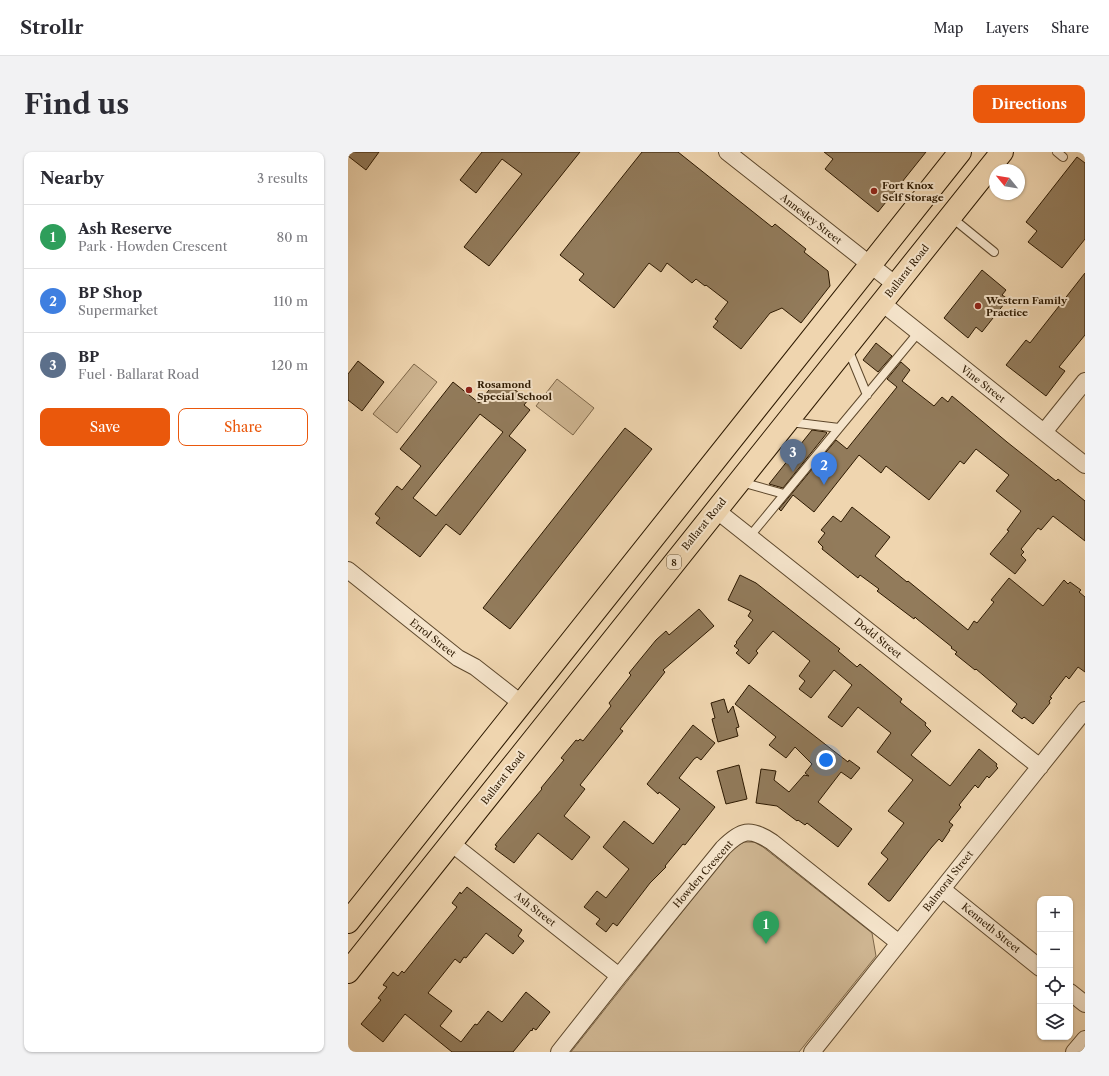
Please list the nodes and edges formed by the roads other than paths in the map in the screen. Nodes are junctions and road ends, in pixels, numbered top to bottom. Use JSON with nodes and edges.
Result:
{"nodes":[{"id":1,"x":727,"y":152,"type":"edge"},
{"id":2,"x":960,"y":152,"type":"edge"},
{"id":3,"x":1002,"y":152,"type":"edge"},
{"id":4,"x":951,"y":216,"type":"junction"},
{"id":5,"x":994,"y":252,"type":"dead end"},
{"id":6,"x":870,"y":265,"type":"junction"},
{"id":7,"x":896,"y":285,"type":"junction"},
{"id":8,"x":882,"y":303,"type":"junction"},
{"id":9,"x":918,"y":333,"type":"junction"},
{"id":10,"x":847,"y":346,"type":"junction"},
{"id":11,"x":1085,"y":381,"type":"edge"},
{"id":12,"x":867,"y":394,"type":"junction"},
{"id":13,"x":787,"y":421,"type":"junction"},
{"id":14,"x":839,"y":428,"type":"junction"},
{"id":15,"x":1044,"y":432,"type":"junction"},
{"id":16,"x":1085,"y":465,"type":"edge"},
{"id":17,"x":739,"y":481,"type":"junction"},
{"id":18,"x":784,"y":494,"type":"junction"},
{"id":19,"x":716,"y":510,"type":"junction"},
{"id":20,"x":750,"y":536,"type":"junction"},
{"id":21,"x":348,"y":570,"type":"edge"},
{"id":22,"x":521,"y":703,"type":"junction"},
{"id":23,"x":1085,"y":710,"type":"edge"},
{"id":24,"x":1040,"y":767,"type":"junction"},
{"id":25,"x":451,"y":843,"type":"junction"},
{"id":26,"x":942,"y":889,"type":"junction"},
{"id":27,"x":348,"y":922,"type":"edge"},
{"id":28,"x":899,"y":943,"type":"junction"},
{"id":29,"x":1037,"y":966,"type":"edge"},
{"id":30,"x":348,"y":972,"type":"edge"},
{"id":31,"x":619,"y":976,"type":"junction"},
{"id":32,"x":1073,"y":994,"type":"edge"},
{"id":33,"x":1085,"y":1004,"type":"edge"},
{"id":34,"x":1085,"y":1039,"type":"edge"},
{"id":35,"x":559,"y":1052,"type":"edge"},
{"id":36,"x":812,"y":1052,"type":"edge"},
{"id":37,"x":1074,"y":1052,"type":"edge"}],
"edges":[{"from":1,"to":6,"type":"street","name":"Annesley Street"},
{"from":2,"to":6,"type":"highway"},
{"from":3,"to":4,"type":"highway","name":"Ballarat Road","number":"8"},
{"from":4,"to":5,"type":"lane"},
{"from":4,"to":7,"type":"highway","name":"Ballarat Road","number":"8"},
{"from":6,"to":7,"type":"street","name":"Annesley Street"},
{"from":6,"to":22,"type":"highway"},
{"from":7,"to":8,"type":"highway","name":"Ballarat Road","number":"8"},
{"from":8,"to":9,"type":"street","name":"Vine Street"},
{"from":8,"to":10,"type":"highway","name":"Ballarat Road","number":"8"},
{"from":9,"to":12,"type":"lane"},
{"from":9,"to":15,"type":"street","name":"Vine Street"},
{"from":10,"to":12,"type":"lane"},
{"from":10,"to":13,"type":"highway","name":"Ballarat Road","number":"8"},
{"from":11,"to":15,"type":"street"},
{"from":12,"to":14,"type":"lane"},
{"from":13,"to":14,"type":"lane"},
{"from":13,"to":17,"type":"highway","name":"Ballarat Road","number":"8"},
{"from":14,"to":18,"type":"lane"},
{"from":15,"to":16,"type":"street","name":"Vine Street"},
{"from":17,"to":18,"type":"lane"},
{"from":17,"to":19,"type":"highway","name":"Ballarat Road","number":"8"},
{"from":18,"to":20,"type":"lane"},
{"from":19,"to":20,"type":"street","name":"Dodd Street"},
{"from":19,"to":25,"type":"highway","name":"Ballarat Road","number":"8"},
{"from":20,"to":24,"type":"street","name":"Dodd Street"},
{"from":21,"to":22,"type":"street","name":"Errol Street"},
{"from":22,"to":27,"type":"highway"},
{"from":23,"to":24,"type":"street","name":"Balmoral Street"},
{"from":24,"to":26,"type":"street","name":"Balmoral Street"},
{"from":25,"to":30,"type":"highway","name":"Ballarat Road","number":"8"},
{"from":25,"to":31,"type":"street","name":"Ash Street"},
{"from":26,"to":28,"type":"street","name":"Balmoral Street"},
{"from":26,"to":29,"type":"street","name":"Kenneth Street"},
{"from":28,"to":31,"type":"street","name":"Howden Crescent"},
{"from":28,"to":36,"type":"street","name":"Balmoral Street"},
{"from":31,"to":35,"type":"street","name":"Howden Crescent"},
{"from":32,"to":33,"type":"street"},
{"from":34,"to":37,"type":"street"}]}
